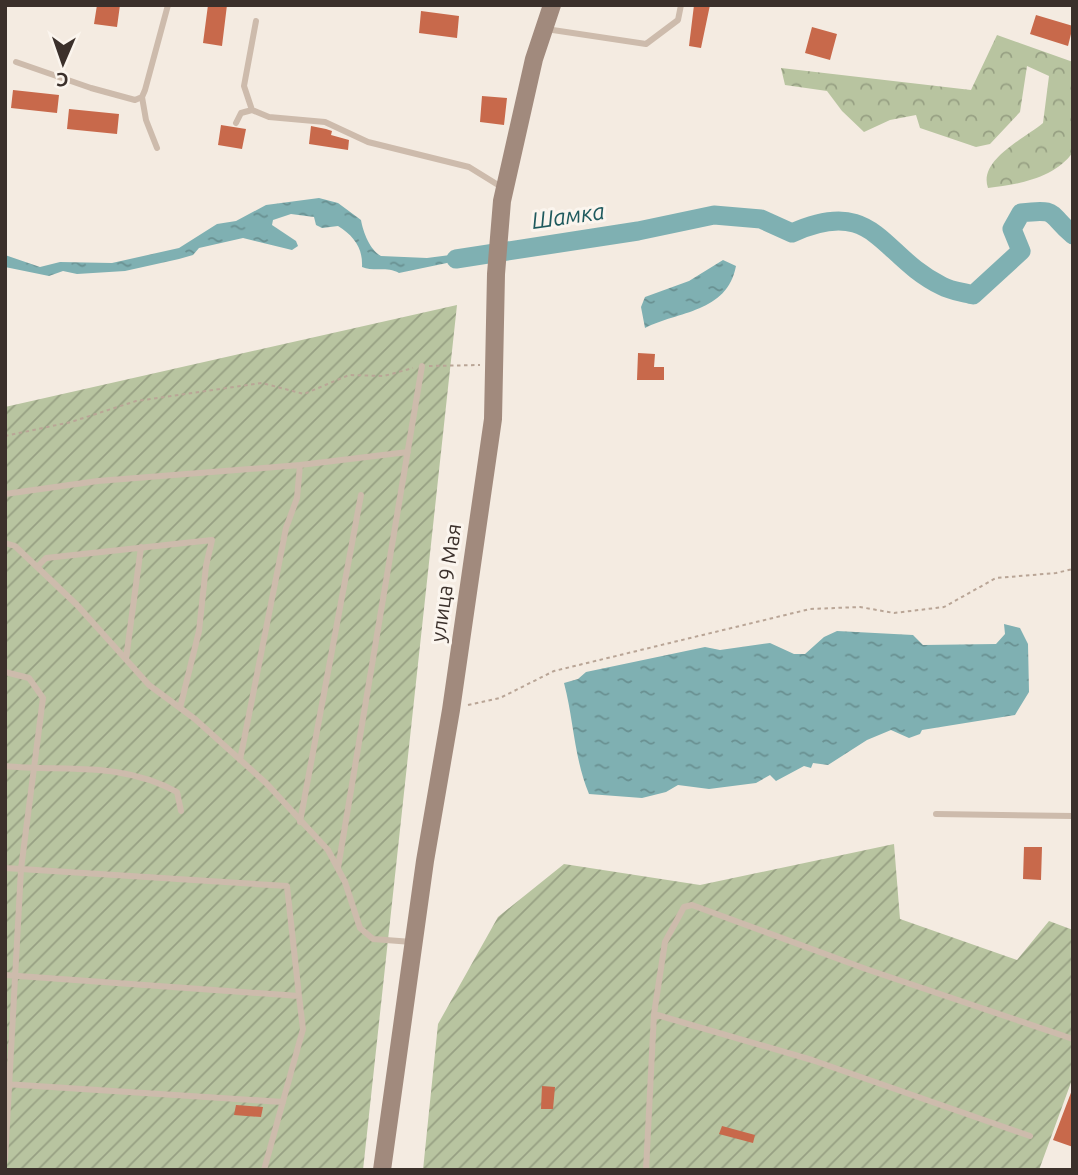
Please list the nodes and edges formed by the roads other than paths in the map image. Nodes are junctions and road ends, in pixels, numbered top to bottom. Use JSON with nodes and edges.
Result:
{"nodes":[{"id":1,"x":167,"y":5,"type":"edge"},
{"id":2,"x":552,"y":5,"type":"edge"},
{"id":3,"x":681,"y":5,"type":"edge"},
{"id":4,"x":256,"y":21,"type":"dead end"},
{"id":5,"x":544,"y":29,"type":"junction"},
{"id":6,"x":16,"y":62,"type":"dead end"},
{"id":7,"x":142,"y":97,"type":"junction"},
{"id":8,"x":252,"y":110,"type":"junction"},
{"id":9,"x":236,"y":123,"type":"dead end"},
{"id":10,"x":157,"y":148,"type":"dead end"},
{"id":11,"x":505,"y":189,"type":"junction"},
{"id":12,"x":422,"y":366,"type":"road end"},
{"id":13,"x":408,"y":452,"type":"junction"},
{"id":14,"x":300,"y":465,"type":"junction"},
{"id":15,"x":5,"y":494,"type":"edge"},
{"id":16,"x":361,"y":495,"type":"dead end"},
{"id":17,"x":5,"y":543,"type":"edge"},
{"id":18,"x":141,"y":547,"type":"junction"},
{"id":19,"x":37,"y":567,"type":"junction"},
{"id":20,"x":126,"y":659,"type":"junction"},
{"id":21,"x":5,"y":672,"type":"edge"},
{"id":22,"x":180,"y":708,"type":"junction"},
{"id":23,"x":240,"y":760,"type":"junction"},
{"id":24,"x":5,"y":766,"type":"edge"},
{"id":25,"x":32,"y":769,"type":"junction"},
{"id":26,"x":181,"y":811,"type":"dead end"},
{"id":27,"x":936,"y":814,"type":"dead end"},
{"id":28,"x":1073,"y":816,"type":"edge"},
{"id":29,"x":300,"y":822,"type":"junction"},
{"id":30,"x":5,"y":867,"type":"edge"},
{"id":31,"x":338,"y":868,"type":"junction"},
{"id":32,"x":21,"y":869,"type":"junction"},
{"id":33,"x":414,"y":942,"type":"junction"},
{"id":34,"x":5,"y":975,"type":"edge"},
{"id":35,"x":15,"y":975,"type":"junction"},
{"id":36,"x":299,"y":996,"type":"junction"},
{"id":37,"x":654,"y":1014,"type":"junction"},
{"id":38,"x":1073,"y":1039,"type":"edge"},
{"id":39,"x":7,"y":1084,"type":"edge"},
{"id":40,"x":283,"y":1102,"type":"junction"},
{"id":41,"x":1030,"y":1136,"type":"dead end"},
{"id":42,"x":5,"y":1160,"type":"edge"},
{"id":43,"x":264,"y":1170,"type":"edge"},
{"id":44,"x":383,"y":1170,"type":"edge"},
{"id":45,"x":646,"y":1170,"type":"edge"}],
"edges":[{"from":1,"to":7,"type":"lane"},
{"from":2,"to":5,"type":"main road","name":"улица 9 Мая"},
{"from":3,"to":5,"type":"lane"},
{"from":4,"to":8,"type":"lane"},
{"from":5,"to":11,"type":"main road","name":"улица 9 Мая"},
{"from":6,"to":7,"type":"lane"},
{"from":7,"to":10,"type":"lane"},
{"from":8,"to":9,"type":"lane"},
{"from":8,"to":11,"type":"lane"},
{"from":11,"to":33,"type":"main road","name":"улица 9 Мая"},
{"from":12,"to":13,"type":"lane"},
{"from":13,"to":14,"type":"lane"},
{"from":13,"to":31,"type":"lane"},
{"from":14,"to":15,"type":"lane"},
{"from":14,"to":23,"type":"lane"},
{"from":16,"to":29,"type":"lane"},
{"from":17,"to":19,"type":"lane"},
{"from":18,"to":19,"type":"lane"},
{"from":18,"to":20,"type":"lane"},
{"from":18,"to":22,"type":"lane"},
{"from":19,"to":20,"type":"lane"},
{"from":20,"to":22,"type":"lane"},
{"from":21,"to":25,"type":"lane"},
{"from":22,"to":23,"type":"lane"},
{"from":23,"to":29,"type":"lane"},
{"from":24,"to":25,"type":"lane"},
{"from":25,"to":26,"type":"lane"},
{"from":25,"to":32,"type":"lane"},
{"from":27,"to":28,"type":"lane"},
{"from":29,"to":31,"type":"lane"},
{"from":30,"to":32,"type":"lane"},
{"from":31,"to":33,"type":"lane"},
{"from":32,"to":35,"type":"lane"},
{"from":32,"to":36,"type":"lane"},
{"from":33,"to":44,"type":"main road","name":"улица 9 Мая"},
{"from":34,"to":35,"type":"lane"},
{"from":35,"to":36,"type":"lane"},
{"from":35,"to":39,"type":"lane"},
{"from":36,"to":40,"type":"lane"},
{"from":37,"to":38,"type":"lane"},
{"from":37,"to":41,"type":"lane"},
{"from":37,"to":45,"type":"lane"},
{"from":39,"to":40,"type":"lane"},
{"from":39,"to":42,"type":"lane"},
{"from":40,"to":43,"type":"lane"}]}
